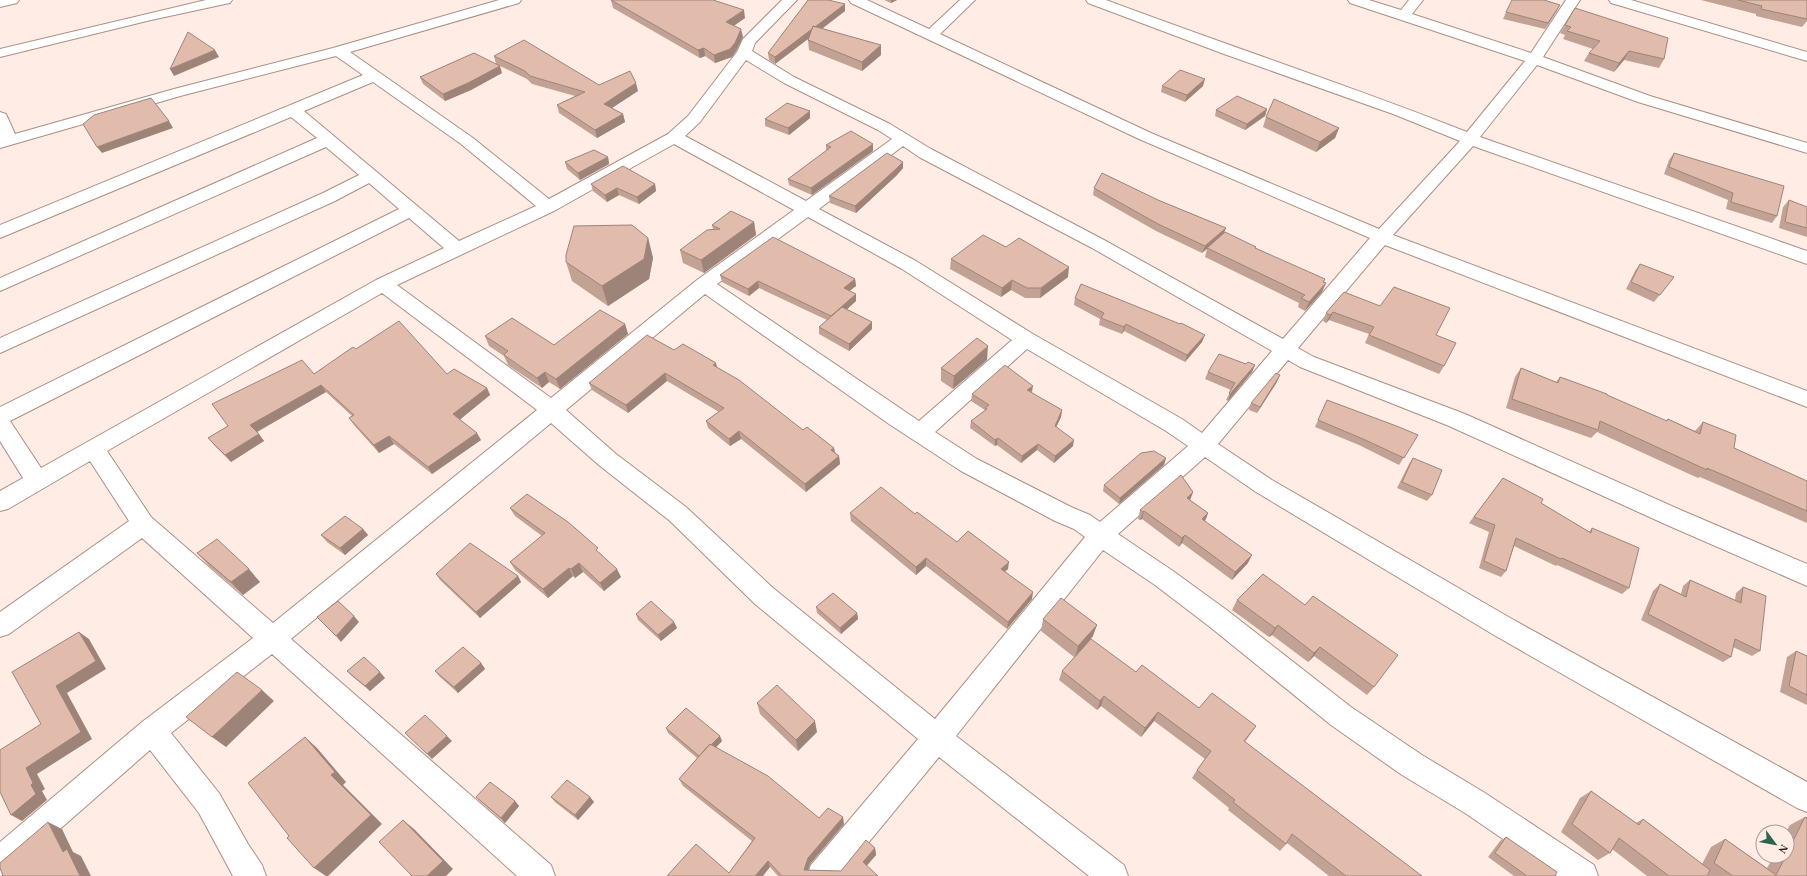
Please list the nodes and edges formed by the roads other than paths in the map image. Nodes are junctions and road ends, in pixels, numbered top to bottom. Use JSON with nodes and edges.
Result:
{"nodes":[{"id":1,"x":12,"y":0,"type":"edge"},
{"id":2,"x":225,"y":0,"type":"edge"},
{"id":3,"x":514,"y":0,"type":"edge"},
{"id":4,"x":790,"y":0,"type":"edge"},
{"id":5,"x":856,"y":0,"type":"edge"},
{"id":6,"x":968,"y":0,"type":"edge"},
{"id":7,"x":1093,"y":0,"type":"edge"},
{"id":8,"x":1355,"y":0,"type":"edge"},
{"id":9,"x":1416,"y":0,"type":"edge"},
{"id":10,"x":1572,"y":0,"type":"edge"},
{"id":11,"x":1616,"y":0,"type":"edge"},
{"id":12,"x":0,"y":3,"type":"edge"},
{"id":13,"x":1403,"y":17,"type":"junction"},
{"id":14,"x":931,"y":35,"type":"junction"},
{"id":15,"x":338,"y":51,"type":"junction"},
{"id":16,"x":0,"y":52,"type":"edge"},
{"id":17,"x":744,"y":54,"type":"junction"},
{"id":18,"x":1807,"y":56,"type":"edge"},
{"id":19,"x":1534,"y":59,"type":"junction"},
{"id":20,"x":375,"y":76,"type":"junction"},
{"id":21,"x":293,"y":110,"type":"junction"},
{"id":22,"x":0,"y":117,"type":"edge"},
{"id":23,"x":674,"y":137,"type":"junction"},
{"id":24,"x":903,"y":138,"type":"junction"},
{"id":25,"x":1470,"y":139,"type":"junction"},
{"id":26,"x":327,"y":140,"type":"junction"},
{"id":27,"x":4,"y":142,"type":"edge"},
{"id":28,"x":1807,"y":148,"type":"edge"},
{"id":29,"x":370,"y":176,"type":"junction"},
{"id":30,"x":548,"y":207,"type":"junction"},
{"id":31,"x":805,"y":208,"type":"junction"},
{"id":32,"x":411,"y":210,"type":"junction"},
{"id":33,"x":0,"y":232,"type":"edge"},
{"id":34,"x":1382,"y":236,"type":"junction"},
{"id":35,"x":458,"y":249,"type":"junction"},
{"id":36,"x":1807,"y":258,"type":"edge"},
{"id":37,"x":0,"y":284,"type":"edge"},
{"id":38,"x":383,"y":284,"type":"junction"},
{"id":39,"x":704,"y":284,"type":"junction"},
{"id":40,"x":1026,"y":339,"type":"junction"},
{"id":41,"x":0,"y":346,"type":"edge"},
{"id":42,"x":1285,"y":349,"type":"junction"},
{"id":43,"x":1807,"y":399,"type":"edge"},
{"id":44,"x":551,"y":410,"type":"junction"},
{"id":45,"x":0,"y":417,"type":"edge"},
{"id":46,"x":0,"y":423,"type":"edge"},
{"id":47,"x":920,"y":433,"type":"junction"},
{"id":48,"x":1204,"y":445,"type":"junction"},
{"id":49,"x":94,"y":449,"type":"junction"},
{"id":50,"x":37,"y":481,"type":"junction"},
{"id":51,"x":0,"y":502,"type":"edge"},
{"id":52,"x":143,"y":524,"type":"junction"},
{"id":53,"x":1101,"y":535,"type":"junction"},
{"id":54,"x":1807,"y":575,"type":"edge"},
{"id":55,"x":0,"y":626,"type":"edge"},
{"id":56,"x":272,"y":639,"type":"junction"},
{"id":57,"x":152,"y":731,"type":"junction"},
{"id":58,"x":937,"y":738,"type":"junction"},
{"id":59,"x":1807,"y":798,"type":"edge"},
{"id":60,"x":0,"y":861,"type":"edge"},
{"id":61,"x":251,"y":876,"type":"edge"},
{"id":62,"x":540,"y":876,"type":"edge"},
{"id":63,"x":822,"y":876,"type":"edge"},
{"id":64,"x":1113,"y":876,"type":"edge"},
{"id":65,"x":1583,"y":876,"type":"edge"}],
"edges":[{"from":1,"to":12,"type":"street"},
{"from":2,"to":16,"type":"street"},
{"from":3,"to":15,"type":"street"},
{"from":4,"to":17,"type":"street"},
{"from":5,"to":14,"type":"street"},
{"from":6,"to":14,"type":"street"},
{"from":7,"to":25,"type":"street"},
{"from":8,"to":13,"type":"street"},
{"from":9,"to":13,"type":"street"},
{"from":10,"to":19,"type":"street"},
{"from":11,"to":18,"type":"street"},
{"from":13,"to":19,"type":"street"},
{"from":14,"to":34,"type":"street"},
{"from":15,"to":20,"type":"street"},
{"from":15,"to":27,"type":"street"},
{"from":17,"to":23,"type":"street"},
{"from":17,"to":24,"type":"street"},
{"from":19,"to":25,"type":"street"},
{"from":19,"to":28,"type":"street"},
{"from":20,"to":21,"type":"street"},
{"from":20,"to":30,"type":"street"},
{"from":21,"to":26,"type":"street"},
{"from":21,"to":33,"type":"street"},
{"from":22,"to":27,"type":"street"},
{"from":23,"to":30,"type":"street"},
{"from":23,"to":31,"type":"street"},
{"from":24,"to":31,"type":"street"},
{"from":24,"to":42,"type":"street"},
{"from":25,"to":34,"type":"street"},
{"from":25,"to":36,"type":"street"},
{"from":26,"to":29,"type":"street"},
{"from":26,"to":37,"type":"street"},
{"from":29,"to":32,"type":"street"},
{"from":29,"to":41,"type":"street"},
{"from":30,"to":35,"type":"street"},
{"from":31,"to":39,"type":"street"},
{"from":31,"to":40,"type":"street"},
{"from":32,"to":35,"type":"street"},
{"from":32,"to":45,"type":"street"},
{"from":34,"to":42,"type":"street"},
{"from":34,"to":43,"type":"street"},
{"from":35,"to":38,"type":"street"},
{"from":38,"to":44,"type":"street"},
{"from":38,"to":49,"type":"street"},
{"from":39,"to":44,"type":"street"},
{"from":39,"to":47,"type":"street"},
{"from":40,"to":47,"type":"street"},
{"from":40,"to":48,"type":"street"},
{"from":42,"to":48,"type":"street"},
{"from":42,"to":54,"type":"street"},
{"from":44,"to":56,"type":"street"},
{"from":44,"to":58,"type":"street"},
{"from":46,"to":50,"type":"street"},
{"from":47,"to":53,"type":"street"},
{"from":48,"to":53,"type":"street"},
{"from":48,"to":59,"type":"street"},
{"from":49,"to":50,"type":"street"},
{"from":49,"to":52,"type":"street"},
{"from":50,"to":51,"type":"street"},
{"from":52,"to":55,"type":"street"},
{"from":52,"to":56,"type":"street"},
{"from":53,"to":58,"type":"street"},
{"from":53,"to":65,"type":"street"},
{"from":56,"to":57,"type":"street"},
{"from":56,"to":62,"type":"street"},
{"from":57,"to":60,"type":"street"},
{"from":57,"to":61,"type":"street"},
{"from":58,"to":63,"type":"street"},
{"from":58,"to":64,"type":"street"}]}
